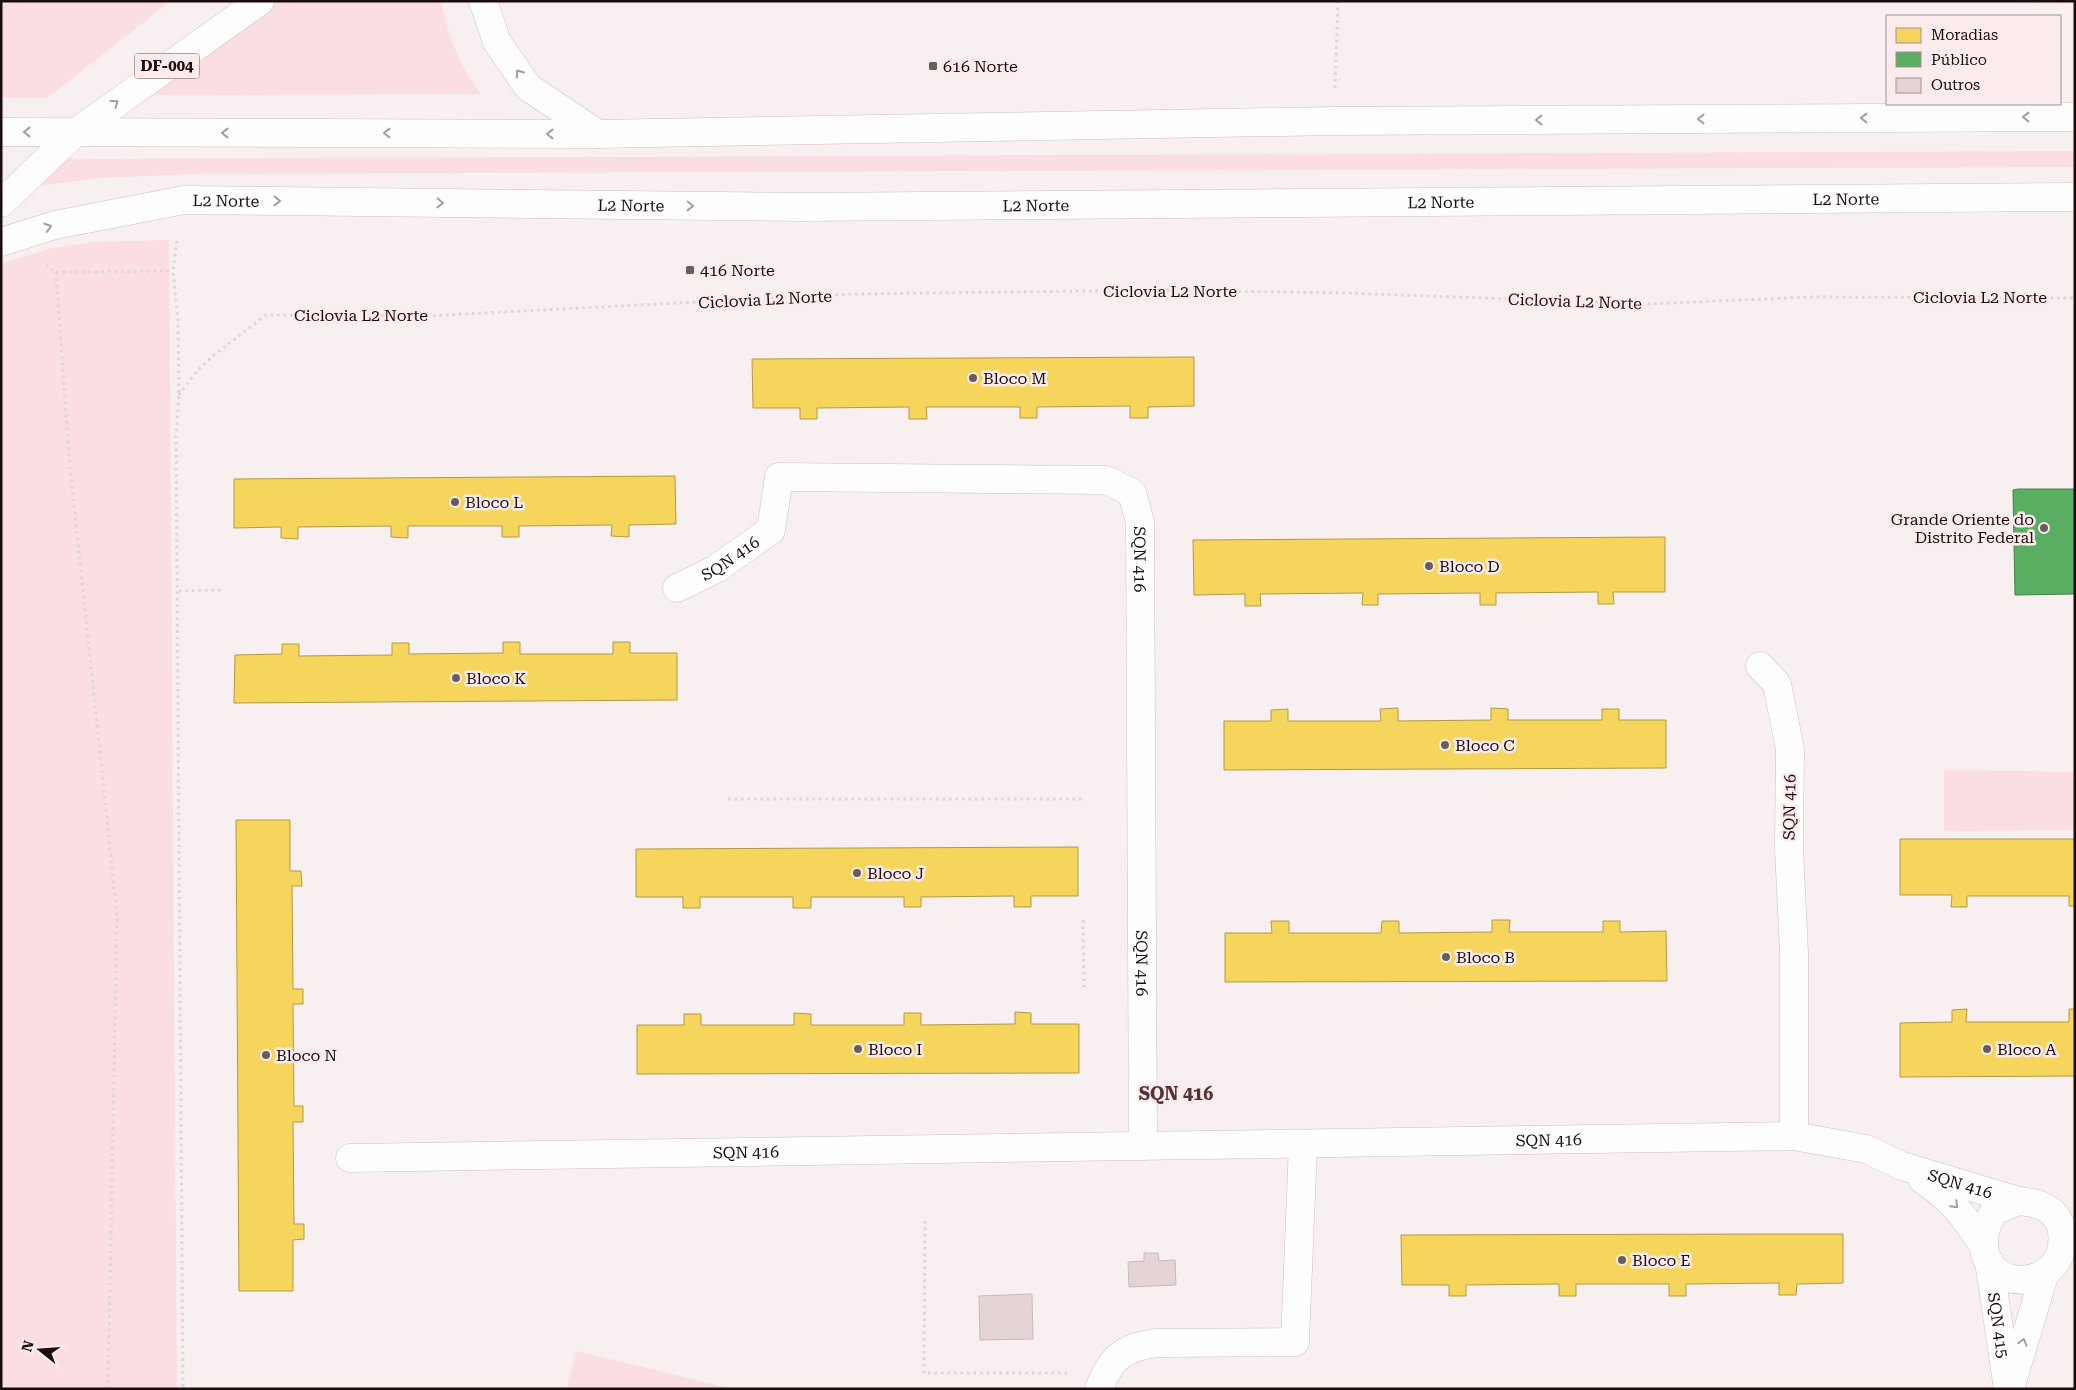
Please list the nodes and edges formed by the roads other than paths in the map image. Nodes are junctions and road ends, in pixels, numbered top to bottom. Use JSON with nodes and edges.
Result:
{"nodes":[{"id":1,"x":260,"y":1,"type":"edge"},
{"id":2,"x":483,"y":1,"type":"edge"},
{"id":3,"x":2075,"y":117,"type":"edge"},
{"id":4,"x":1,"y":132,"type":"edge"},
{"id":5,"x":76,"y":132,"type":"junction"},
{"id":6,"x":598,"y":134,"type":"junction"},
{"id":7,"x":2075,"y":197,"type":"edge"},
{"id":8,"x":1,"y":203,"type":"edge"},
{"id":9,"x":1,"y":242,"type":"edge"},
{"id":10,"x":677,"y":588,"type":"dead end"},
{"id":11,"x":1760,"y":666,"type":"dead end"},
{"id":12,"x":1794,"y":1136,"type":"junction"},
{"id":13,"x":1303,"y":1144,"type":"junction"},
{"id":14,"x":1143,"y":1146,"type":"junction"},
{"id":15,"x":350,"y":1158,"type":"dead end"},
{"id":16,"x":1902,"y":1166,"type":"junction"},
{"id":17,"x":2018,"y":1201,"type":"junction"},
{"id":18,"x":2045,"y":1207,"type":"junction"},
{"id":19,"x":2075,"y":1213,"type":"edge"},
{"id":20,"x":1987,"y":1254,"type":"junction"},
{"id":21,"x":2058,"y":1267,"type":"edge"},
{"id":22,"x":1099,"y":1389,"type":"edge"},
{"id":23,"x":2009,"y":1389,"type":"edge"}],
"edges":[{"from":5,"to":1,"type":"main road","number":"DF-004","one_way":true},
{"from":6,"to":2,"type":"main road","one_way":true},
{"from":3,"to":6,"type":"main road","one_way":true},
{"from":5,"to":4,"type":"main road","one_way":true},
{"from":6,"to":5,"type":"main road","one_way":true},
{"from":5,"to":8,"type":"main road"},
{"from":9,"to":7,"type":"main road","name":"L2 Norte","one_way":true},
{"from":10,"to":14,"type":"main road","name":"SQN 416"},
{"from":11,"to":12,"type":"main road","name":"SQN 416"},
{"from":12,"to":13,"type":"main road","name":"SQN 416"},
{"from":12,"to":16,"type":"main road","name":"SQN 416"},
{"from":13,"to":14,"type":"main road","name":"SQN 416"},
{"from":13,"to":22,"type":"main road"},
{"from":14,"to":15,"type":"main road","name":"SQN 416"},
{"from":16,"to":17,"type":"main road","name":"SQN 416"},
{"from":16,"to":20,"type":"main road","name":"SQN 416","one_way":true},
{"from":17,"to":18,"type":"main road"},
{"from":17,"to":20,"type":"main road"},
{"from":18,"to":19,"type":"main road"},
{"from":18,"to":21,"type":"main road"},
{"from":20,"to":21,"type":"main road"},
{"from":20,"to":23,"type":"main road","name":"SQN 415"},
{"from":23,"to":21,"type":"main road","name":"SQN 415","one_way":true}]}
